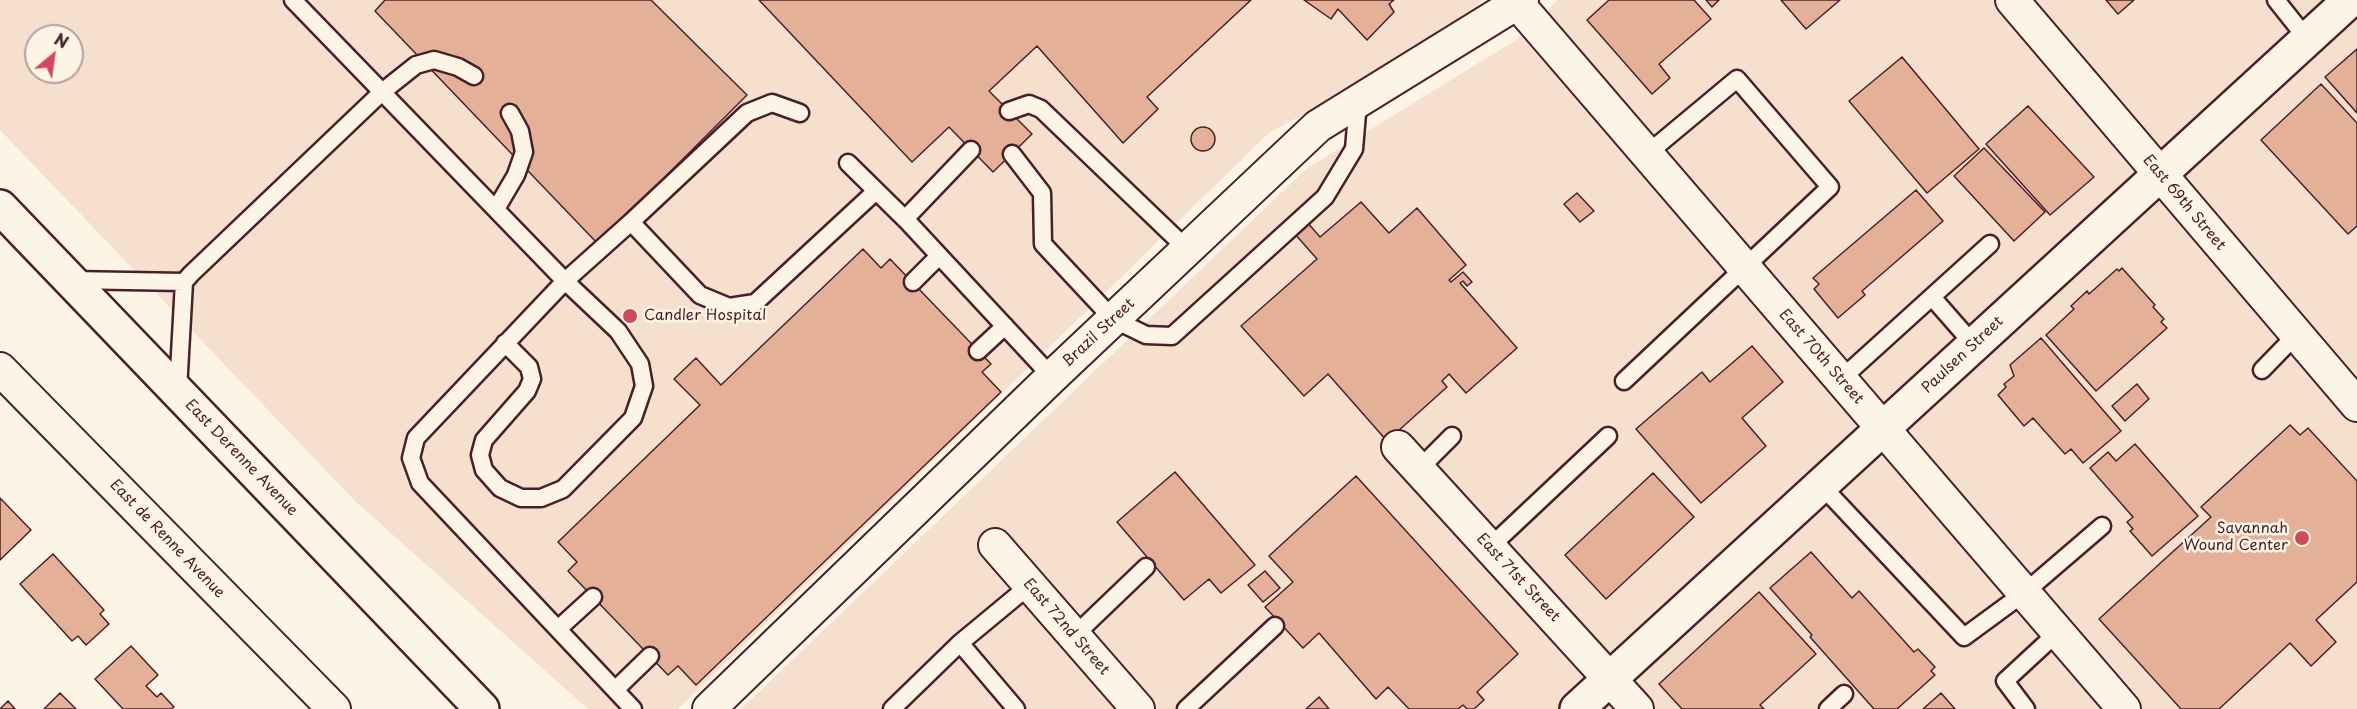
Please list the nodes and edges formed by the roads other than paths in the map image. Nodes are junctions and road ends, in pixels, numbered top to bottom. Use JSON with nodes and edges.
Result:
{"nodes":[{"id":1,"x":292,"y":0,"type":"edge"},
{"id":2,"x":2012,"y":0,"type":"edge"},
{"id":3,"x":2276,"y":0,"type":"edge"},
{"id":4,"x":2350,"y":0,"type":"edge"},
{"id":5,"x":1518,"y":1,"type":"edge"},
{"id":6,"x":2307,"y":39,"type":"junction"},
{"id":7,"x":474,"y":76,"type":"dead end"},
{"id":8,"x":382,"y":92,"type":"junction"},
{"id":9,"x":1358,"y":102,"type":"junction"},
{"id":10,"x":1009,"y":111,"type":"dead end"},
{"id":11,"x":510,"y":113,"type":"dead end"},
{"id":12,"x":800,"y":113,"type":"dead end"},
{"id":13,"x":971,"y":150,"type":"dead end"},
{"id":14,"x":1012,"y":154,"type":"dead end"},
{"id":15,"x":1647,"y":154,"type":"junction"},
{"id":16,"x":848,"y":163,"type":"dead end"},
{"id":17,"x":2160,"y":174,"type":"junction"},
{"id":18,"x":876,"y":191,"type":"junction"},
{"id":19,"x":0,"y":207,"type":"edge"},
{"id":20,"x":496,"y":209,"type":"junction"},
{"id":21,"x":905,"y":219,"type":"junction"},
{"id":22,"x":632,"y":222,"type":"junction"},
{"id":23,"x":1990,"y":244,"type":"dead end"},
{"id":24,"x":1187,"y":249,"type":"junction"},
{"id":25,"x":939,"y":256,"type":"junction"},
{"id":26,"x":1745,"y":268,"type":"junction"},
{"id":27,"x":70,"y":280,"type":"junction"},
{"id":28,"x":565,"y":280,"type":"junction"},
{"id":29,"x":184,"y":282,"type":"junction"},
{"id":30,"x":912,"y":282,"type":"dead end"},
{"id":31,"x":1932,"y":297,"type":"junction"},
{"id":32,"x":1113,"y":319,"type":"junction"},
{"id":33,"x":1005,"y":326,"type":"junction"},
{"id":34,"x":2296,"y":335,"type":"junction"},
{"id":35,"x":505,"y":343,"type":"junction"},
{"id":36,"x":1974,"y":345,"type":"junction"},
{"id":37,"x":978,"y":351,"type":"dead end"},
{"id":38,"x":0,"y":369,"type":"edge"},
{"id":39,"x":2262,"y":370,"type":"dead end"},
{"id":40,"x":1052,"y":377,"type":"junction"},
{"id":41,"x":1840,"y":380,"type":"junction"},
{"id":42,"x":1624,"y":381,"type":"dead end"},
{"id":43,"x":178,"y":393,"type":"junction"},
{"id":44,"x":2357,"y":405,"type":"edge"},
{"id":45,"x":1883,"y":428,"type":"junction"},
{"id":46,"x":1452,"y":436,"type":"dead end"},
{"id":47,"x":1608,"y":436,"type":"dead end"},
{"id":48,"x":1408,"y":458,"type":"joint"},
{"id":49,"x":1821,"y":485,"type":"junction"},
{"id":50,"x":2102,"y":526,"type":"dead end"},
{"id":51,"x":995,"y":545,"type":"dead end"},
{"id":52,"x":1490,"y":547,"type":"junction"},
{"id":53,"x":1146,"y":567,"type":"dead end"},
{"id":54,"x":1030,"y":585,"type":"junction"},
{"id":55,"x":2024,"y":593,"type":"junction"},
{"id":56,"x":593,"y":597,"type":"dead end"},
{"id":57,"x":1275,"y":626,"type":"dead end"},
{"id":58,"x":558,"y":629,"type":"junction"},
{"id":59,"x":2058,"y":632,"type":"junction"},
{"id":60,"x":1074,"y":636,"type":"junction"},
{"id":61,"x":960,"y":643,"type":"junction"},
{"id":62,"x":650,"y":656,"type":"dead end"},
{"id":63,"x":1611,"y":678,"type":"junction"},
{"id":64,"x":615,"y":690,"type":"junction"},
{"id":65,"x":1844,"y":694,"type":"dead end"},
{"id":66,"x":334,"y":709,"type":"edge"},
{"id":67,"x":482,"y":709,"type":"edge"},
{"id":68,"x":633,"y":709,"type":"edge"},
{"id":69,"x":709,"y":709,"type":"edge"},
{"id":70,"x":892,"y":709,"type":"edge"},
{"id":71,"x":1016,"y":709,"type":"edge"},
{"id":72,"x":1138,"y":709,"type":"edge"},
{"id":73,"x":1186,"y":709,"type":"edge"},
{"id":74,"x":1577,"y":709,"type":"edge"},
{"id":75,"x":1637,"y":709,"type":"edge"},
{"id":76,"x":1828,"y":709,"type":"edge"},
{"id":77,"x":2026,"y":709,"type":"edge"},
{"id":78,"x":2124,"y":709,"type":"edge"}],
"edges":[{"from":1,"to":8,"type":"lane"},
{"from":2,"to":17,"type":"street","name":"East 69th Street"},
{"from":3,"to":6,"type":"lane"},
{"from":4,"to":6,"type":"main road","name":"Paulsen Street"},
{"from":5,"to":9,"type":"street","name":"Brazil Street"},
{"from":5,"to":15,"type":"street","name":"East 70th Street"},
{"from":6,"to":17,"type":"main road","name":"Paulsen Street"},
{"from":7,"to":8,"type":"lane"},
{"from":8,"to":20,"type":"lane"},
{"from":8,"to":29,"type":"lane"},
{"from":9,"to":24,"type":"street","name":"Brazil Street"},
{"from":9,"to":32,"type":"lane"},
{"from":10,"to":24,"type":"lane"},
{"from":11,"to":20,"type":"lane"},
{"from":12,"to":22,"type":"lane"},
{"from":13,"to":21,"type":"lane"},
{"from":14,"to":32,"type":"lane"},
{"from":15,"to":26,"type":"street","name":"East 70th Street"},
{"from":15,"to":26,"type":"lane"},
{"from":16,"to":18,"type":"lane"},
{"from":17,"to":34,"type":"street","name":"East 69th Street"},
{"from":17,"to":36,"type":"main road","name":"Paulsen Street"},
{"from":18,"to":21,"type":"lane"},
{"from":18,"to":22,"type":"lane"},
{"from":19,"to":27,"type":"main road","name":"East Derenne Avenue"},
{"from":20,"to":28,"type":"lane"},
{"from":21,"to":25,"type":"lane"},
{"from":22,"to":28,"type":"lane"},
{"from":23,"to":31,"type":"lane"},
{"from":24,"to":32,"type":"street","name":"Brazil Street"},
{"from":25,"to":30,"type":"lane"},
{"from":25,"to":33,"type":"lane"},
{"from":26,"to":41,"type":"street","name":"East 70th Street"},
{"from":26,"to":42,"type":"lane"},
{"from":27,"to":29,"type":"lane"},
{"from":27,"to":43,"type":"main road","name":"East Derenne Avenue"},
{"from":28,"to":35,"type":"lane"},
{"from":28,"to":35,"type":"lane"},
{"from":29,"to":43,"type":"lane"},
{"from":31,"to":36,"type":"lane"},
{"from":31,"to":41,"type":"lane"},
{"from":32,"to":40,"type":"street","name":"Brazil Street"},
{"from":33,"to":37,"type":"lane"},
{"from":33,"to":40,"type":"lane"},
{"from":34,"to":39,"type":"lane"},
{"from":34,"to":44,"type":"street","name":"East 69th Street"},
{"from":35,"to":58,"type":"lane"},
{"from":36,"to":45,"type":"main road","name":"Paulsen Street"},
{"from":38,"to":66,"type":"street","name":"East de Renne Avenue"},
{"from":40,"to":69,"type":"street","name":"Brazil Street"},
{"from":41,"to":45,"type":"street","name":"East 70th Street"},
{"from":43,"to":67,"type":"main road","name":"East Derenne Avenue"},
{"from":45,"to":49,"type":"main road","name":"Paulsen Street"},
{"from":45,"to":55,"type":"street","name":"East 70th Street"},
{"from":46,"to":48,"type":"lane"},
{"from":47,"to":52,"type":"lane"},
{"from":48,"to":52,"type":"street","name":"East 71st Street"},
{"from":49,"to":55,"type":"lane"},
{"from":49,"to":63,"type":"main road","name":"Paulsen Street"},
{"from":50,"to":55,"type":"lane"},
{"from":51,"to":54,"type":"street","name":"East 72nd Street"},
{"from":52,"to":63,"type":"street","name":"East 71st Street"},
{"from":53,"to":60,"type":"lane"},
{"from":54,"to":60,"type":"street","name":"East 72nd Street"},
{"from":54,"to":61,"type":"lane"},
{"from":55,"to":59,"type":"street","name":"East 70th Street"},
{"from":56,"to":58,"type":"lane"},
{"from":57,"to":73,"type":"lane"},
{"from":58,"to":64,"type":"lane"},
{"from":59,"to":77,"type":"lane"},
{"from":59,"to":78,"type":"street","name":"East 70th Street"},
{"from":60,"to":72,"type":"street","name":"East 72nd Street"},
{"from":61,"to":70,"type":"lane"},
{"from":61,"to":71,"type":"lane"},
{"from":62,"to":64,"type":"lane"},
{"from":63,"to":74,"type":"main road","name":"Paulsen Street"},
{"from":63,"to":75,"type":"street","name":"East 71st Street"},
{"from":64,"to":68,"type":"lane"},
{"from":65,"to":76,"type":"lane"}]}
